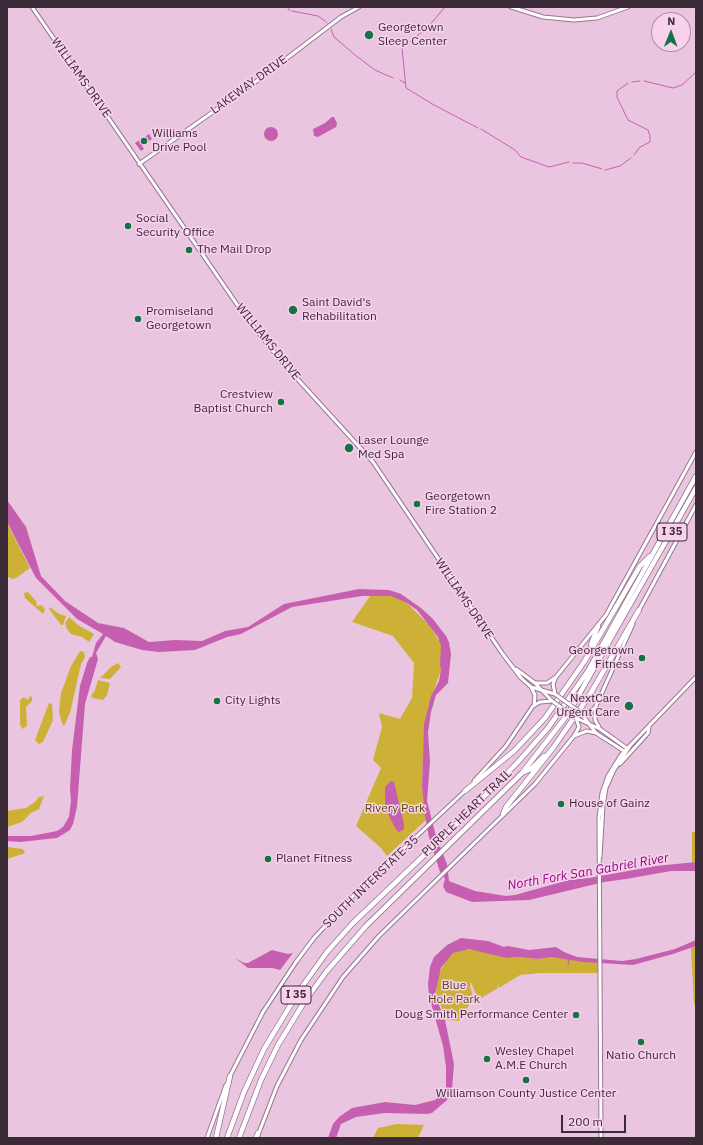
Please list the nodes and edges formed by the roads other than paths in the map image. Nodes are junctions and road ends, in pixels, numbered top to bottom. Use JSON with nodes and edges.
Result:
{"nodes":[{"id":1,"x":32,"y":7,"type":"edge"},
{"id":2,"x":359,"y":7,"type":"edge"},
{"id":3,"x":511,"y":7,"type":"edge"},
{"id":4,"x":628,"y":7,"type":"edge"},
{"id":5,"x":139,"y":164,"type":"junction"},
{"id":6,"x":696,"y":452,"type":"edge"},
{"id":7,"x":696,"y":476,"type":"edge"},
{"id":8,"x":696,"y":488,"type":"edge"},
{"id":9,"x":696,"y":505,"type":"edge"},
{"id":10,"x":655,"y":551,"type":"junction"},
{"id":11,"x":639,"y":610,"type":"junction"},
{"id":12,"x":598,"y":626,"type":"junction"},
{"id":13,"x":515,"y":668,"type":"junction"},
{"id":14,"x":556,"y":677,"type":"junction"},
{"id":15,"x":696,"y":677,"type":"edge"},
{"id":16,"x":535,"y":683,"type":"junction"},
{"id":17,"x":569,"y":684,"type":"junction"},
{"id":18,"x":531,"y":687,"type":"junction"},
{"id":19,"x":544,"y":692,"type":"junction"},
{"id":20,"x":555,"y":694,"type":"junction"},
{"id":21,"x":552,"y":701,"type":"junction"},
{"id":22,"x":533,"y":706,"type":"junction"},
{"id":23,"x":595,"y":708,"type":"junction"},
{"id":24,"x":580,"y":712,"type":"junction"},
{"id":25,"x":576,"y":718,"type":"junction"},
{"id":26,"x":589,"y":724,"type":"junction"},
{"id":27,"x":649,"y":727,"type":"junction"},
{"id":28,"x":600,"y":728,"type":"junction"},
{"id":29,"x":596,"y":733,"type":"junction"},
{"id":30,"x":574,"y":736,"type":"junction"},
{"id":31,"x":553,"y":748,"type":"junction"},
{"id":32,"x":627,"y":749,"type":"junction"},
{"id":33,"x":614,"y":770,"type":"junction"},
{"id":34,"x":522,"y":773,"type":"junction"},
{"id":35,"x":464,"y":792,"type":"junction"},
{"id":36,"x":504,"y":814,"type":"junction"},
{"id":37,"x":600,"y":858,"type":"junction"},
{"id":38,"x":230,"y":1076,"type":"junction"},
{"id":39,"x":258,"y":1133,"type":"joint"},
{"id":40,"x":207,"y":1138,"type":"edge"},
{"id":41,"x":216,"y":1138,"type":"edge"},
{"id":42,"x":227,"y":1138,"type":"edge"},
{"id":43,"x":238,"y":1138,"type":"edge"},
{"id":44,"x":256,"y":1138,"type":"edge"},
{"id":45,"x":601,"y":1138,"type":"edge"}],
"edges":[{"from":1,"to":5,"type":"main road","name":"WILLIAMS DRIVE"},
{"from":2,"to":5,"type":"main road","name":"LAKEWAY DRIVE"},
{"from":3,"to":4,"type":"main road"},
{"from":5,"to":13,"type":"main road","name":"WILLIAMS DRIVE"},
{"from":6,"to":12,"type":"main road"},
{"from":7,"to":10,"type":"highway","name":"PURPLE HEART TRAIL","number":"I 35"},
{"from":8,"to":34,"type":"highway","name":"PURPLE HEART TRAIL","number":"I 35"},
{"from":9,"to":11,"type":"main road"},
{"from":10,"to":17,"type":"highway"},
{"from":10,"to":42,"type":"highway","name":"PURPLE HEART TRAIL","number":"I 35"},
{"from":11,"to":23,"type":"main road"},
{"from":11,"to":31,"type":"highway"},
{"from":12,"to":14,"type":"main road"},
{"from":12,"to":17,"type":"highway"},
{"from":13,"to":16,"type":"main road","name":"WILLIAMS DRIVE"},
{"from":13,"to":18,"type":"main road","name":"WILLIAMS DRIVE"},
{"from":14,"to":16,"type":"main road"},
{"from":14,"to":20,"type":"main road"},
{"from":15,"to":27,"type":"main road"},
{"from":16,"to":19,"type":"main road","name":"WILLIAMS DRIVE"},
{"from":17,"to":35,"type":"highway"},
{"from":18,"to":19,"type":"main road","name":"WILLIAMS DRIVE"},
{"from":18,"to":22,"type":"main road"},
{"from":19,"to":20,"type":"main road","name":"WILLIAMS DRIVE"},
{"from":19,"to":21,"type":"main road","name":"WILLIAMS DRIVE"},
{"from":20,"to":24,"type":"main road","name":"WILLIAMS DRIVE","bridge":true},
{"from":21,"to":22,"type":"main road"},
{"from":21,"to":25,"type":"main road","name":"WILLIAMS DRIVE","bridge":true},
{"from":22,"to":35,"type":"main road","name":"SOUTH INTERSTATE 35"},
{"from":23,"to":24,"type":"main road"},
{"from":23,"to":28,"type":"main road"},
{"from":24,"to":26,"type":"main road","name":"WILLIAMS DRIVE"},
{"from":25,"to":26,"type":"main road","name":"WILLIAMS DRIVE"},
{"from":25,"to":30,"type":"main road"},
{"from":26,"to":28,"type":"main road","name":"WILLIAMS DRIVE"},
{"from":26,"to":29,"type":"main road","name":"WILLIAMS DRIVE"},
{"from":27,"to":32,"type":"main road"},
{"from":27,"to":33,"type":"main road"},
{"from":28,"to":32,"type":"main road","name":"WILLIAMS DRIVE"},
{"from":29,"to":30,"type":"main road"},
{"from":29,"to":32,"type":"main road","name":"WILLIAMS DRIVE"},
{"from":30,"to":36,"type":"main road"},
{"from":31,"to":34,"type":"highway"},
{"from":31,"to":36,"type":"highway"},
{"from":32,"to":33,"type":"main road"},
{"from":32,"to":37,"type":"main road"},
{"from":33,"to":37,"type":"main road"},
{"from":34,"to":43,"type":"highway","name":"PURPLE HEART TRAIL","number":"I 35"},
{"from":35,"to":38,"type":"main road","name":"SOUTH INTERSTATE 35"},
{"from":36,"to":39,"type":"main road"},
{"from":37,"to":45,"type":"main road"},
{"from":38,"to":40,"type":"main road","name":"SOUTH INTERSTATE 35"},
{"from":38,"to":41,"type":"highway"},
{"from":39,"to":44,"type":"highway"}]}
